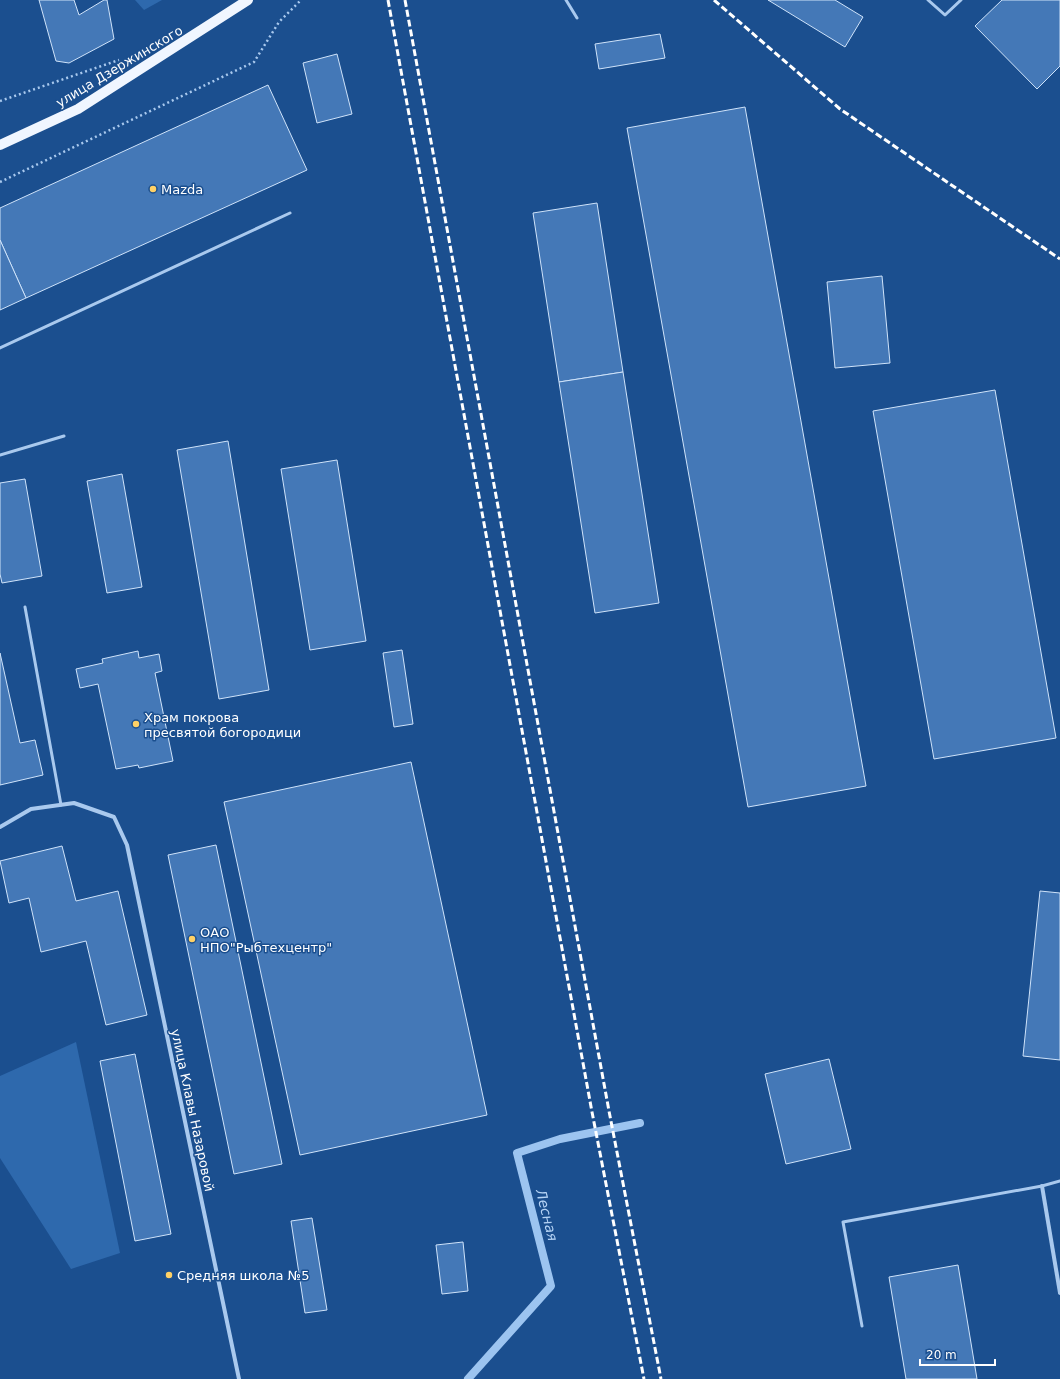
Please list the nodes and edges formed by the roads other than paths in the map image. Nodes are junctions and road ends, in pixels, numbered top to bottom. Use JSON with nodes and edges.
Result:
{"nodes":[{"id":1,"x":247,"y":0,"type":"edge"},
{"id":2,"x":566,"y":0,"type":"edge"},
{"id":3,"x":928,"y":0,"type":"edge"},
{"id":4,"x":961,"y":0,"type":"edge"},
{"id":5,"x":577,"y":18,"type":"dead end"},
{"id":6,"x":0,"y":145,"type":"edge"},
{"id":7,"x":290,"y":213,"type":"dead end"},
{"id":8,"x":0,"y":348,"type":"edge"},
{"id":9,"x":64,"y":436,"type":"dead end"},
{"id":10,"x":0,"y":455,"type":"edge"},
{"id":11,"x":25,"y":607,"type":"dead end"},
{"id":12,"x":61,"y":804,"type":"junction"},
{"id":13,"x":0,"y":827,"type":"edge"},
{"id":14,"x":1060,"y":1181,"type":"edge"},
{"id":15,"x":1042,"y":1186,"type":"junction"},
{"id":16,"x":1060,"y":1293,"type":"edge"},
{"id":17,"x":862,"y":1326,"type":"dead end"},
{"id":18,"x":238,"y":1379,"type":"edge"}],
"edges":[{"from":1,"to":6,"type":"main road","name":"улица Дзержинского"},
{"from":2,"to":5,"type":"lane"},
{"from":3,"to":4,"type":"lane"},
{"from":7,"to":8,"type":"lane"},
{"from":9,"to":10,"type":"lane"},
{"from":11,"to":12,"type":"lane"},
{"from":12,"to":13,"type":"street","name":"улица Клавы Назаровой"},
{"from":12,"to":18,"type":"street","name":"улица Клавы Назаровой"},
{"from":14,"to":15,"type":"lane"},
{"from":15,"to":16,"type":"street"},
{"from":15,"to":17,"type":"lane"}]}
